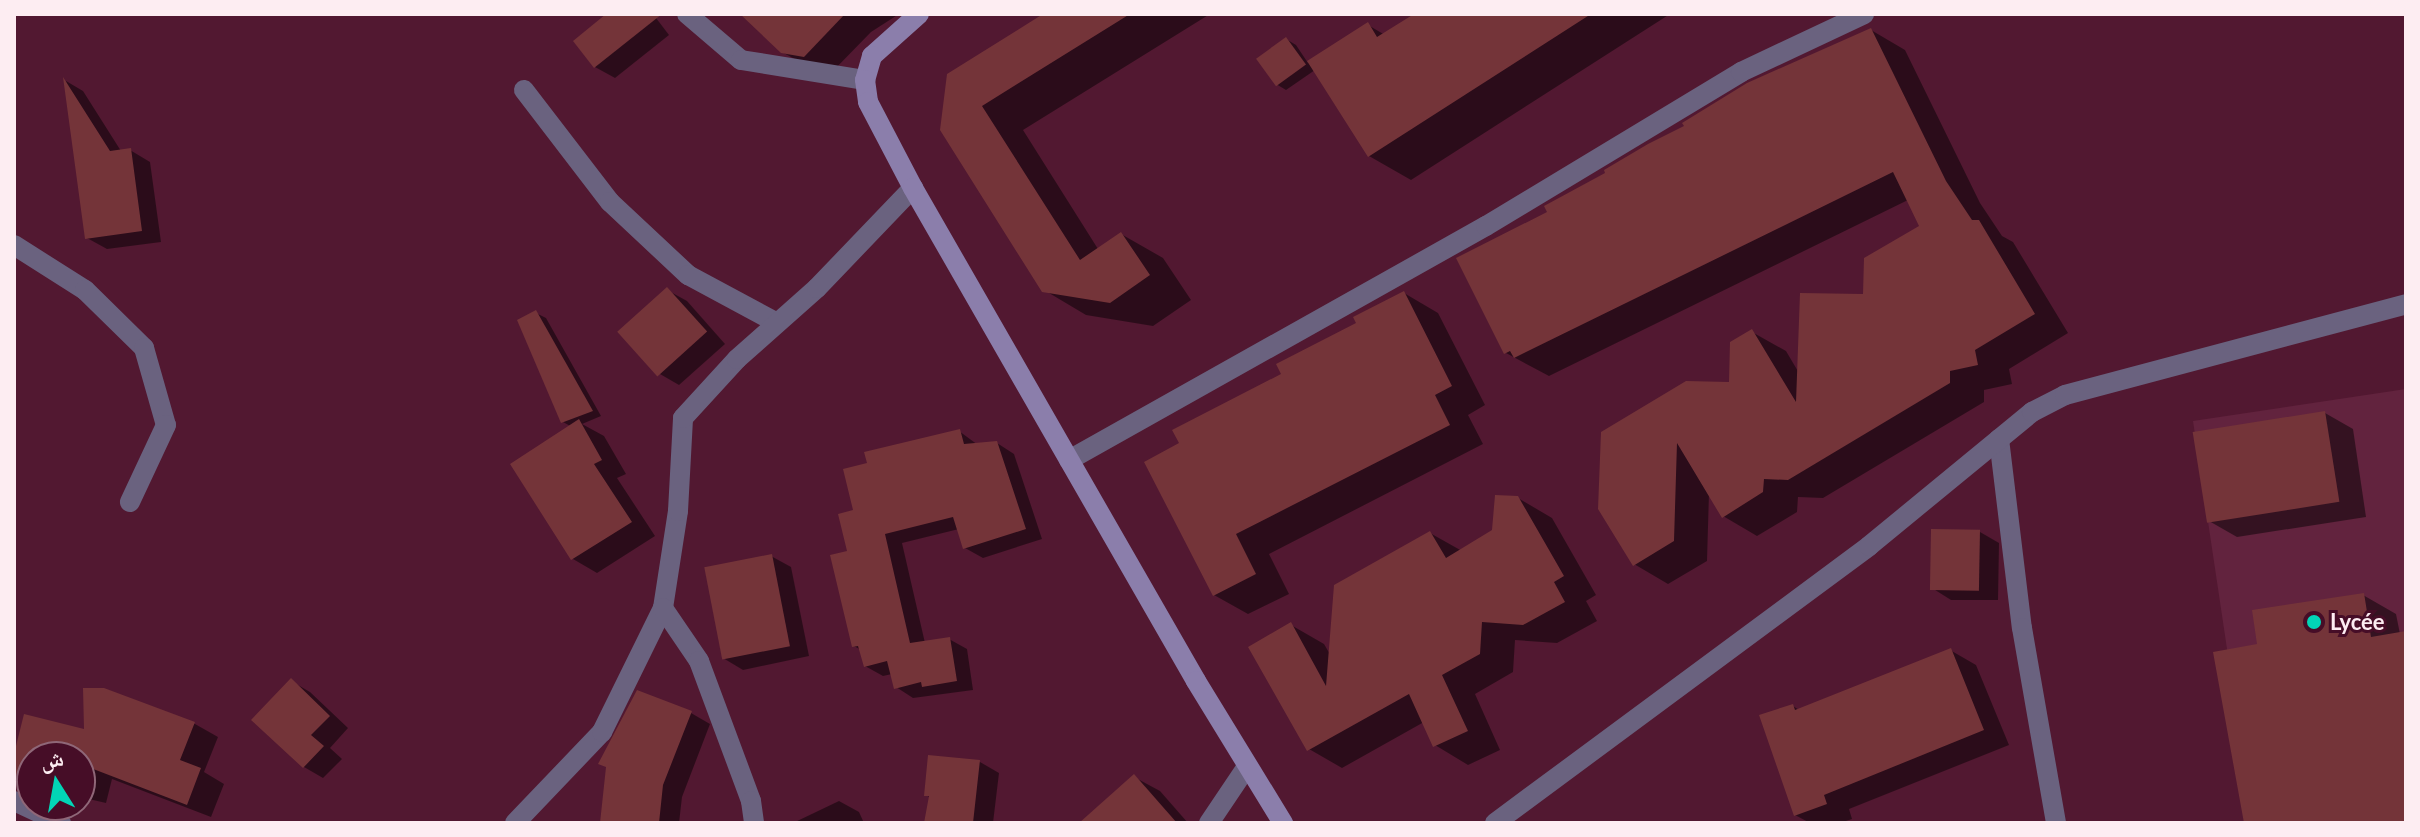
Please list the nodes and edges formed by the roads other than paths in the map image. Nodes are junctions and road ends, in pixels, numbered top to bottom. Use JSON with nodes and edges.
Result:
{"nodes":[{"id":1,"x":687,"y":14,"type":"edge"},
{"id":2,"x":919,"y":14,"type":"edge"},
{"id":3,"x":1864,"y":14,"type":"edge"},
{"id":4,"x":865,"y":80,"type":"junction"},
{"id":5,"x":524,"y":90,"type":"dead end"},
{"id":6,"x":913,"y":188,"type":"junction"},
{"id":7,"x":14,"y":245,"type":"edge"},
{"id":8,"x":2406,"y":304,"type":"edge"},
{"id":9,"x":777,"y":323,"type":"junction"},
{"id":10,"x":1999,"y":439,"type":"junction"},
{"id":11,"x":1069,"y":460,"type":"junction"},
{"id":12,"x":130,"y":502,"type":"dead end"},
{"id":13,"x":663,"y":608,"type":"junction"},
{"id":14,"x":1246,"y":768,"type":"junction"},
{"id":15,"x":14,"y":801,"type":"edge"},
{"id":16,"x":61,"y":823,"type":"edge"},
{"id":17,"x":515,"y":823,"type":"edge"},
{"id":18,"x":754,"y":823,"type":"edge"},
{"id":19,"x":1209,"y":823,"type":"edge"},
{"id":20,"x":1283,"y":823,"type":"edge"},
{"id":21,"x":1495,"y":823,"type":"edge"},
{"id":22,"x":2056,"y":823,"type":"edge"}],
"edges":[{"from":1,"to":4,"type":"street"},
{"from":2,"to":4,"type":"street"},
{"from":3,"to":11,"type":"street"},
{"from":4,"to":6,"type":"street"},
{"from":5,"to":9,"type":"street"},
{"from":6,"to":9,"type":"street"},
{"from":6,"to":11,"type":"street"},
{"from":7,"to":12,"type":"street"},
{"from":8,"to":10,"type":"street"},
{"from":9,"to":13,"type":"street"},
{"from":10,"to":21,"type":"street"},
{"from":10,"to":22,"type":"street"},
{"from":11,"to":14,"type":"street"},
{"from":13,"to":17,"type":"street"},
{"from":13,"to":18,"type":"street"},
{"from":14,"to":19,"type":"street"},
{"from":14,"to":20,"type":"street"},
{"from":15,"to":16,"type":"street"}]}
